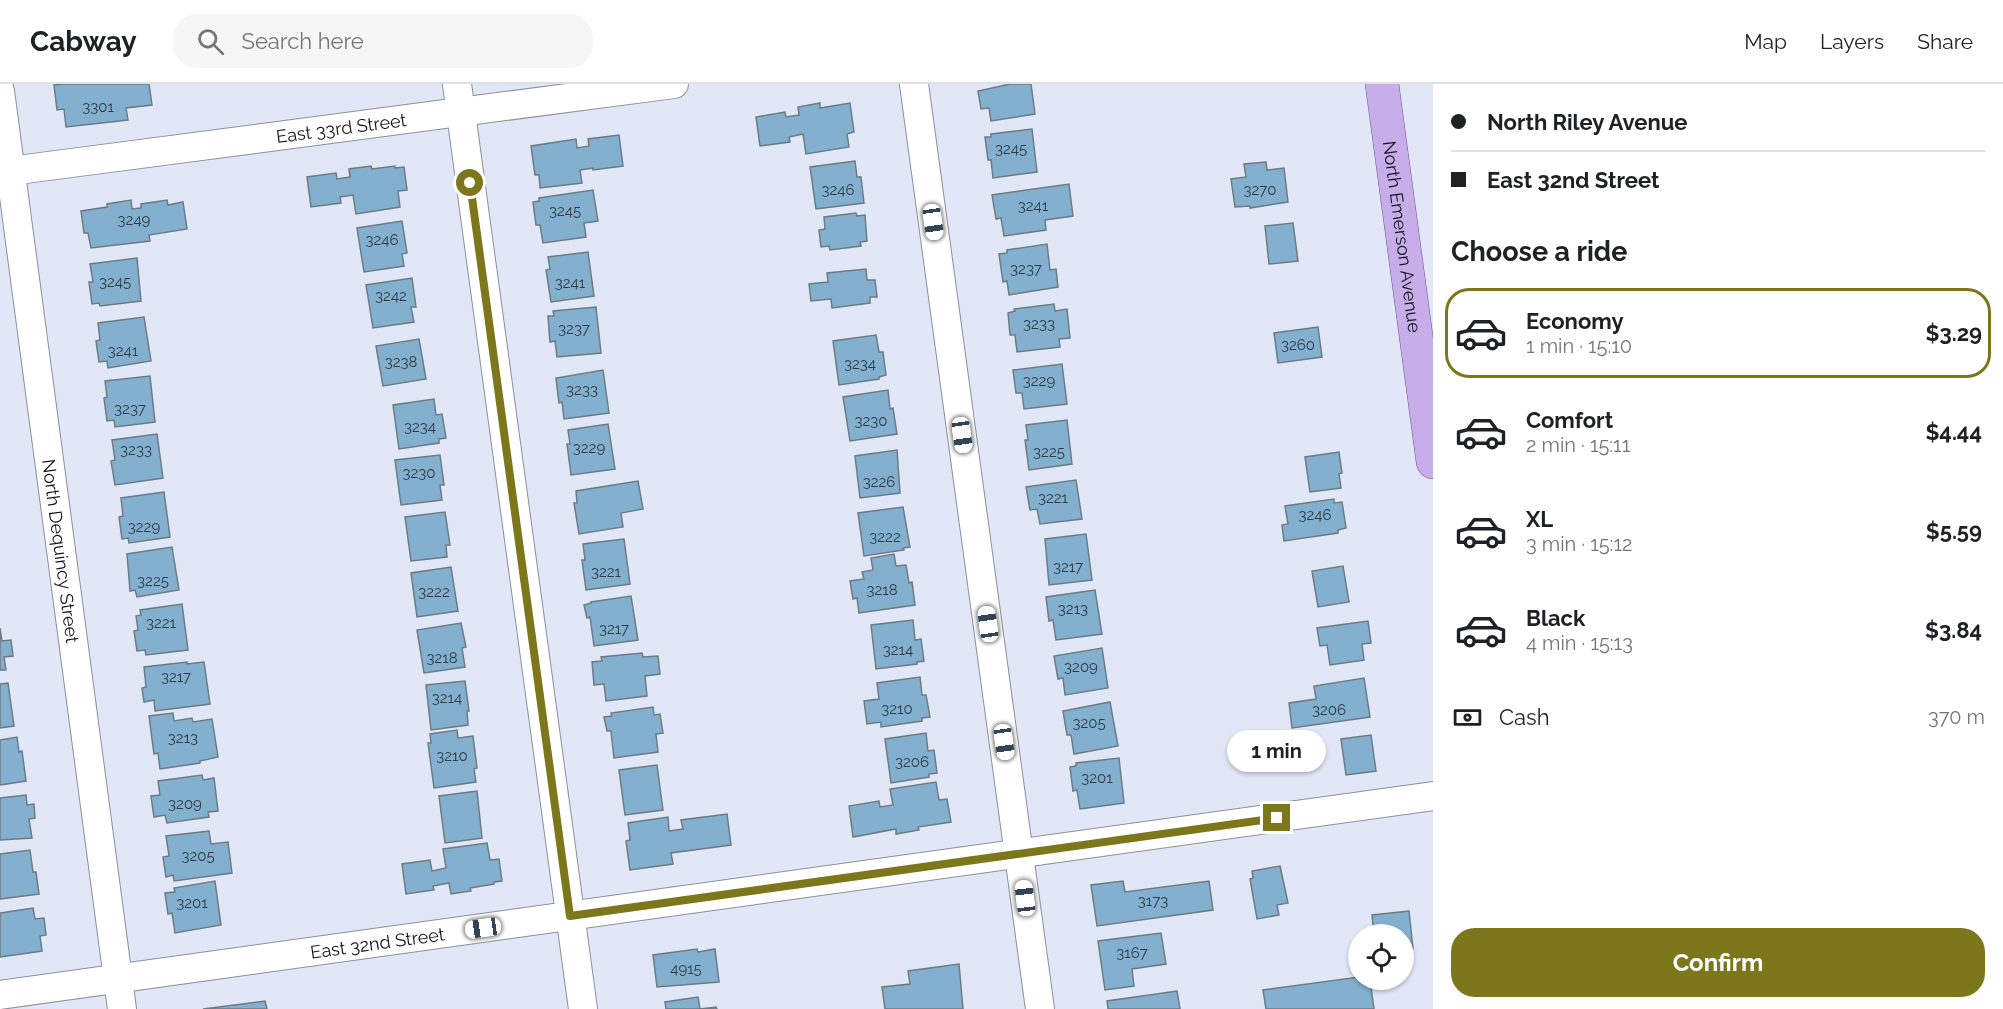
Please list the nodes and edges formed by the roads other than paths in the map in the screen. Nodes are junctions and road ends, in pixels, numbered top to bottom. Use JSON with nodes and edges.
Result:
{"nodes":[{"id":1,"x":457,"y":84,"type":"edge"},
{"id":2,"x":674,"y":84,"type":"edge"},
{"id":3,"x":914,"y":84,"type":"edge"},
{"id":4,"x":1382,"y":84,"type":"edge"},
{"id":5,"x":0,"y":91,"type":"edge"},
{"id":6,"x":460,"y":113,"type":"junction"},
{"id":7,"x":10,"y":171,"type":"junction"},
{"id":8,"x":1433,"y":462,"type":"edge"},
{"id":9,"x":1433,"y":796,"type":"edge"},
{"id":10,"x":1019,"y":853,"type":"junction"},
{"id":11,"x":570,"y":916,"type":"junction"},
{"id":12,"x":118,"y":978,"type":"junction"},
{"id":13,"x":0,"y":995,"type":"edge"},
{"id":14,"x":122,"y":1009,"type":"edge"},
{"id":15,"x":583,"y":1009,"type":"edge"},
{"id":16,"x":1040,"y":1009,"type":"edge"}],
"edges":[{"from":1,"to":6,"type":"street"},
{"from":2,"to":6,"type":"street","name":"East 33rd Street"},
{"from":3,"to":10,"type":"street"},
{"from":4,"to":8,"type":"main road","name":"North Emerson Avenue"},
{"from":5,"to":7,"type":"street","name":"North Dequincy Street"},
{"from":6,"to":7,"type":"street","name":"East 33rd Street"},
{"from":6,"to":11,"type":"street"},
{"from":7,"to":12,"type":"street","name":"North Dequincy Street"},
{"from":9,"to":10,"type":"street","name":"East 32nd Street"},
{"from":10,"to":11,"type":"street","name":"East 32nd Street"},
{"from":10,"to":16,"type":"street"},
{"from":11,"to":12,"type":"street","name":"East 32nd Street"},
{"from":11,"to":15,"type":"street"},
{"from":12,"to":13,"type":"street","name":"East 32nd Street"},
{"from":12,"to":14,"type":"street","name":"North Dequincy Street"}]}
